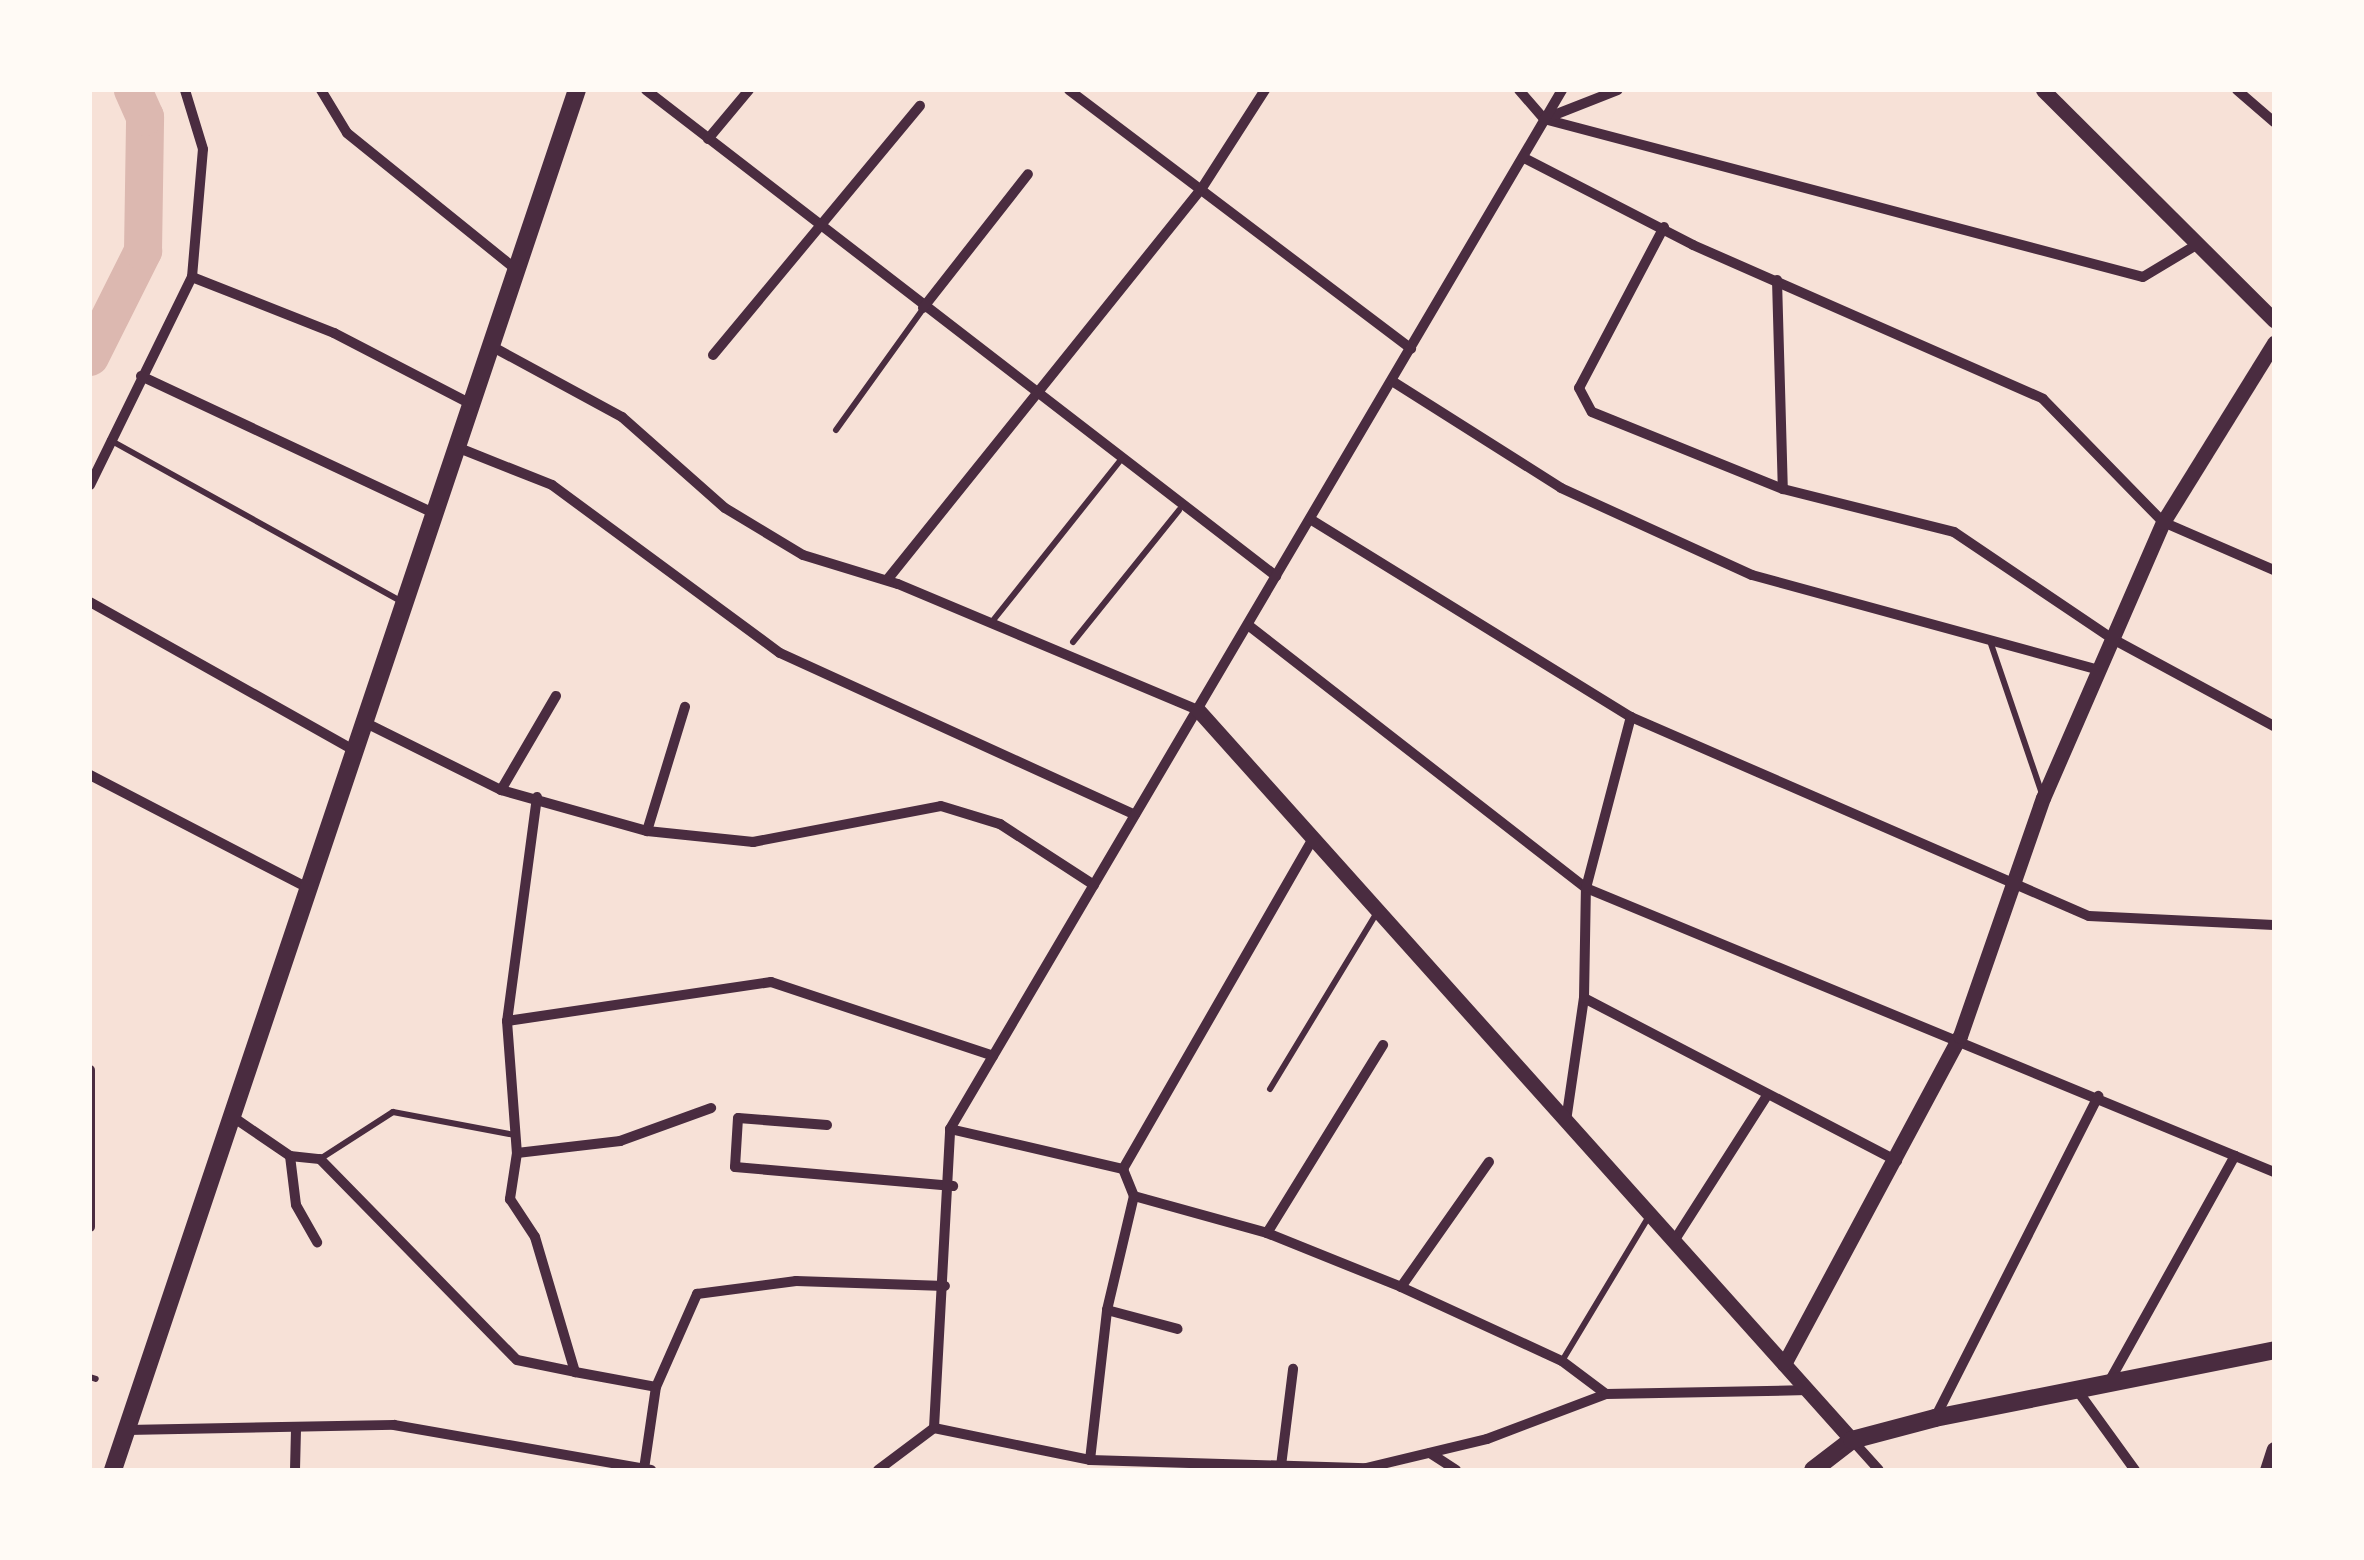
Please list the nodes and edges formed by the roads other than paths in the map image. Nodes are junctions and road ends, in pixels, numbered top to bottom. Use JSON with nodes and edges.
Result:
{"nodes":[{"id":1,"x":185,"y":90,"type":"edge"},
{"id":2,"x":321,"y":90,"type":"edge"},
{"id":3,"x":577,"y":90,"type":"edge"},
{"id":4,"x":749,"y":90,"type":"edge"},
{"id":5,"x":1069,"y":90,"type":"edge"},
{"id":6,"x":1265,"y":90,"type":"edge"},
{"id":7,"x":1520,"y":90,"type":"edge"},
{"id":8,"x":1562,"y":90,"type":"edge"},
{"id":9,"x":1618,"y":90,"type":"edge"},
{"id":10,"x":2042,"y":90,"type":"edge"},
{"id":11,"x":2236,"y":90,"type":"edge"},
{"id":12,"x":650,"y":91,"type":"edge"},
{"id":13,"x":920,"y":106,"type":"dead end"},
{"id":14,"x":1544,"y":120,"type":"junction"},
{"id":15,"x":2274,"y":122,"type":"edge"},
{"id":16,"x":708,"y":139,"type":"junction"},
{"id":17,"x":1524,"y":158,"type":"junction"},
{"id":18,"x":1028,"y":174,"type":"dead end"},
{"id":19,"x":1202,"y":188,"type":"junction"},
{"id":20,"x":1664,"y":227,"type":"junction"},
{"id":21,"x":822,"y":228,"type":"junction"},
{"id":22,"x":2198,"y":244,"type":"junction"},
{"id":23,"x":518,"y":271,"type":"junction"},
{"id":24,"x":192,"y":277,"type":"junction"},
{"id":25,"x":1777,"y":280,"type":"junction"},
{"id":26,"x":924,"y":308,"type":"junction"},
{"id":27,"x":2274,"y":320,"type":"edge"},
{"id":28,"x":2274,"y":343,"type":"edge"},
{"id":29,"x":493,"y":347,"type":"junction"},
{"id":30,"x":1411,"y":349,"type":"junction"},
{"id":31,"x":714,"y":355,"type":"dead end"},
{"id":32,"x":140,"y":376,"type":"junction"},
{"id":33,"x":1392,"y":381,"type":"junction"},
{"id":34,"x":1039,"y":396,"type":"junction"},
{"id":35,"x":473,"y":405,"type":"junction"},
{"id":36,"x":836,"y":430,"type":"dead end"},
{"id":37,"x":108,"y":440,"type":"junction"},
{"id":38,"x":459,"y":448,"type":"junction"},
{"id":39,"x":1120,"y":461,"type":"junction"},
{"id":40,"x":90,"y":485,"type":"edge"},
{"id":41,"x":1783,"y":489,"type":"junction"},
{"id":42,"x":1179,"y":510,"type":"junction"},
{"id":43,"x":436,"y":514,"type":"junction"},
{"id":44,"x":1310,"y":520,"type":"junction"},
{"id":45,"x":2164,"y":522,"type":"junction"},
{"id":46,"x":2274,"y":570,"type":"edge"},
{"id":47,"x":1276,"y":576,"type":"junction"},
{"id":48,"x":887,"y":580,"type":"junction"},
{"id":49,"x":90,"y":602,"type":"edge"},
{"id":50,"x":406,"y":604,"type":"junction"},
{"id":51,"x":992,"y":623,"type":"junction"},
{"id":52,"x":1248,"y":625,"type":"junction"},
{"id":53,"x":2112,"y":638,"type":"junction"},
{"id":54,"x":1073,"y":642,"type":"dead end"},
{"id":55,"x":1991,"y":644,"type":"junction"},
{"id":56,"x":2096,"y":669,"type":"junction"},
{"id":57,"x":556,"y":696,"type":"dead end"},
{"id":58,"x":685,"y":708,"type":"dead end"},
{"id":59,"x":1198,"y":710,"type":"junction"},
{"id":60,"x":1631,"y":717,"type":"junction"},
{"id":61,"x":366,"y":723,"type":"junction"},
{"id":62,"x":2274,"y":726,"type":"edge"},
{"id":63,"x":356,"y":752,"type":"junction"},
{"id":64,"x":90,"y":775,"type":"edge"},
{"id":65,"x":501,"y":790,"type":"junction"},
{"id":66,"x":537,"y":797,"type":"junction"},
{"id":67,"x":2043,"y":798,"type":"junction"},
{"id":68,"x":1135,"y":815,"type":"junction"},
{"id":69,"x":648,"y":831,"type":"junction"},
{"id":70,"x":1312,"y":838,"type":"junction"},
{"id":71,"x":2015,"y":881,"type":"junction"},
{"id":72,"x":1094,"y":885,"type":"junction"},
{"id":73,"x":1586,"y":888,"type":"junction"},
{"id":74,"x":310,"y":889,"type":"junction"},
{"id":75,"x":1378,"y":911,"type":"junction"},
{"id":76,"x":2274,"y":925,"type":"edge"},
{"id":77,"x":1584,"y":998,"type":"junction"},
{"id":78,"x":508,"y":1022,"type":"junction"},
{"id":79,"x":1960,"y":1036,"type":"junction"},
{"id":80,"x":1384,"y":1045,"type":"dead end"},
{"id":81,"x":993,"y":1056,"type":"junction"},
{"id":82,"x":90,"y":1070,"type":"edge"},
{"id":83,"x":1270,"y":1089,"type":"dead end"},
{"id":84,"x":1768,"y":1094,"type":"junction"},
{"id":85,"x":2098,"y":1096,"type":"junction"},
{"id":86,"x":711,"y":1108,"type":"dead end"},
{"id":87,"x":232,"y":1118,"type":"junction"},
{"id":88,"x":1566,"y":1121,"type":"junction"},
{"id":89,"x":827,"y":1125,"type":"dead end"},
{"id":90,"x":950,"y":1128,"type":"junction"},
{"id":91,"x":515,"y":1135,"type":"junction"},
{"id":92,"x":517,"y":1152,"type":"junction"},
{"id":93,"x":290,"y":1156,"type":"junction"},
{"id":94,"x":2236,"y":1156,"type":"junction"},
{"id":95,"x":320,"y":1159,"type":"junction"},
{"id":96,"x":1489,"y":1162,"type":"dead end"},
{"id":97,"x":1897,"y":1162,"type":"junction"},
{"id":98,"x":1122,"y":1169,"type":"junction"},
{"id":99,"x":2274,"y":1172,"type":"edge"},
{"id":100,"x":953,"y":1186,"type":"junction"},
{"id":101,"x":1134,"y":1196,"type":"junction"},
{"id":102,"x":1650,"y":1215,"type":"junction"},
{"id":103,"x":90,"y":1227,"type":"edge"},
{"id":104,"x":1266,"y":1233,"type":"junction"},
{"id":105,"x":1674,"y":1241,"type":"junction"},
{"id":106,"x":317,"y":1242,"type":"dead end"},
{"id":107,"x":945,"y":1286,"type":"junction"},
{"id":108,"x":1401,"y":1287,"type":"junction"},
{"id":109,"x":1107,"y":1310,"type":"junction"},
{"id":110,"x":1178,"y":1330,"type":"dead end"},
{"id":111,"x":2274,"y":1350,"type":"edge"},
{"id":112,"x":1562,"y":1361,"type":"junction"},
{"id":113,"x":1784,"y":1364,"type":"junction"},
{"id":114,"x":1293,"y":1369,"type":"dead end"},
{"id":115,"x":575,"y":1372,"type":"junction"},
{"id":116,"x":2108,"y":1383,"type":"junction"},
{"id":117,"x":656,"y":1387,"type":"junction"},
{"id":118,"x":1808,"y":1390,"type":"junction"},
{"id":119,"x":2077,"y":1390,"type":"junction"},
{"id":120,"x":1606,"y":1394,"type":"junction"},
{"id":121,"x":1935,"y":1418,"type":"junction"},
{"id":122,"x":934,"y":1428,"type":"junction"},
{"id":123,"x":296,"y":1429,"type":"junction"},
{"id":124,"x":127,"y":1430,"type":"junction"},
{"id":125,"x":1852,"y":1440,"type":"junction"},
{"id":126,"x":2274,"y":1449,"type":"edge"},
{"id":127,"x":1430,"y":1453,"type":"junction"},
{"id":128,"x":1090,"y":1460,"type":"junction"},
{"id":129,"x":1184,"y":1466,"type":"edge"},
{"id":130,"x":1281,"y":1466,"type":"junction"},
{"id":131,"x":648,"y":1469,"type":"edge"},
{"id":132,"x":1366,"y":1469,"type":"edge"},
{"id":133,"x":113,"y":1470,"type":"edge"},
{"id":134,"x":295,"y":1470,"type":"edge"},
{"id":135,"x":878,"y":1470,"type":"edge"},
{"id":136,"x":1456,"y":1470,"type":"edge"},
{"id":137,"x":1813,"y":1470,"type":"edge"},
{"id":138,"x":1879,"y":1470,"type":"edge"},
{"id":139,"x":2135,"y":1470,"type":"edge"},
{"id":140,"x":2267,"y":1470,"type":"edge"}],
"edges":[{"from":1,"to":24,"type":"street"},
{"from":2,"to":23,"type":"street"},
{"from":3,"to":23,"type":"main road"},
{"from":4,"to":16,"type":"street"},
{"from":5,"to":19,"type":"street"},
{"from":6,"to":19,"type":"street"},
{"from":7,"to":14,"type":"street"},
{"from":8,"to":14,"type":"street"},
{"from":9,"to":14,"type":"street"},
{"from":10,"to":22,"type":"street"},
{"from":11,"to":15,"type":"street"},
{"from":12,"to":16,"type":"street"},
{"from":13,"to":21,"type":"street"},
{"from":14,"to":17,"type":"street"},
{"from":14,"to":22,"type":"street"},
{"from":16,"to":21,"type":"street"},
{"from":17,"to":20,"type":"street"},
{"from":17,"to":30,"type":"street"},
{"from":18,"to":26,"type":"street"},
{"from":19,"to":30,"type":"street"},
{"from":19,"to":34,"type":"street"},
{"from":20,"to":25,"type":"street"},
{"from":20,"to":41,"type":"street"},
{"from":21,"to":26,"type":"street"},
{"from":21,"to":31,"type":"street"},
{"from":22,"to":27,"type":"street"},
{"from":23,"to":29,"type":"main road"},
{"from":24,"to":32,"type":"street"},
{"from":24,"to":35,"type":"street"},
{"from":25,"to":41,"type":"street"},
{"from":25,"to":45,"type":"street"},
{"from":26,"to":34,"type":"street"},
{"from":26,"to":36,"type":"lane"},
{"from":28,"to":45,"type":"street"},
{"from":29,"to":35,"type":"main road"},
{"from":29,"to":48,"type":"street"},
{"from":30,"to":33,"type":"street"},
{"from":32,"to":37,"type":"street"},
{"from":32,"to":43,"type":"street"},
{"from":33,"to":44,"type":"street"},
{"from":33,"to":55,"type":"street"},
{"from":34,"to":39,"type":"street"},
{"from":34,"to":48,"type":"street"},
{"from":35,"to":38,"type":"main road"},
{"from":37,"to":40,"type":"street"},
{"from":37,"to":50,"type":"lane"},
{"from":38,"to":43,"type":"main road"},
{"from":38,"to":68,"type":"street"},
{"from":39,"to":42,"type":"street"},
{"from":39,"to":51,"type":"lane"},
{"from":41,"to":53,"type":"street"},
{"from":42,"to":47,"type":"street"},
{"from":42,"to":54,"type":"lane"},
{"from":43,"to":50,"type":"main road"},
{"from":44,"to":47,"type":"street"},
{"from":44,"to":60,"type":"street"},
{"from":45,"to":46,"type":"street"},
{"from":45,"to":53,"type":"street"},
{"from":47,"to":52,"type":"street"},
{"from":48,"to":51,"type":"street"},
{"from":49,"to":63,"type":"street"},
{"from":50,"to":61,"type":"main road"},
{"from":51,"to":59,"type":"street"},
{"from":52,"to":59,"type":"street"},
{"from":52,"to":73,"type":"street"},
{"from":53,"to":56,"type":"street"},
{"from":53,"to":62,"type":"street"},
{"from":55,"to":56,"type":"street"},
{"from":55,"to":67,"type":"lane"},
{"from":56,"to":67,"type":"street"},
{"from":57,"to":65,"type":"street"},
{"from":58,"to":69,"type":"street"},
{"from":59,"to":68,"type":"street"},
{"from":59,"to":70,"type":"street"},
{"from":60,"to":71,"type":"street"},
{"from":60,"to":73,"type":"street"},
{"from":61,"to":63,"type":"main road"},
{"from":61,"to":65,"type":"street"},
{"from":63,"to":74,"type":"main road"},
{"from":64,"to":74,"type":"street"},
{"from":65,"to":66,"type":"street"},
{"from":66,"to":69,"type":"street"},
{"from":66,"to":78,"type":"street"},
{"from":67,"to":71,"type":"street"},
{"from":68,"to":72,"type":"street"},
{"from":69,"to":72,"type":"street"},
{"from":70,"to":75,"type":"street"},
{"from":70,"to":98,"type":"street"},
{"from":71,"to":76,"type":"street"},
{"from":71,"to":79,"type":"street"},
{"from":72,"to":81,"type":"street"},
{"from":73,"to":77,"type":"street"},
{"from":73,"to":79,"type":"street"},
{"from":74,"to":87,"type":"main road"},
{"from":75,"to":83,"type":"lane"},
{"from":75,"to":88,"type":"street"},
{"from":77,"to":84,"type":"street"},
{"from":77,"to":88,"type":"street"},
{"from":78,"to":81,"type":"street"},
{"from":78,"to":91,"type":"street"},
{"from":79,"to":85,"type":"street"},
{"from":79,"to":97,"type":"street"},
{"from":80,"to":104,"type":"street"},
{"from":81,"to":90,"type":"street"},
{"from":82,"to":103,"type":"street"},
{"from":84,"to":97,"type":"street"},
{"from":84,"to":105,"type":"street"},
{"from":85,"to":94,"type":"street"},
{"from":85,"to":121,"type":"street"},
{"from":86,"to":92,"type":"street"},
{"from":87,"to":93,"type":"street"},
{"from":87,"to":124,"type":"main road"},
{"from":88,"to":102,"type":"street"},
{"from":89,"to":100,"type":"street"},
{"from":90,"to":98,"type":"street"},
{"from":90,"to":100,"type":"street"},
{"from":91,"to":92,"type":"street"},
{"from":91,"to":95,"type":"lane"},
{"from":92,"to":115,"type":"street"},
{"from":93,"to":95,"type":"street"},
{"from":93,"to":106,"type":"street"},
{"from":94,"to":99,"type":"street"},
{"from":94,"to":116,"type":"street"},
{"from":95,"to":115,"type":"street"},
{"from":96,"to":108,"type":"street"},
{"from":97,"to":113,"type":"street"},
{"from":98,"to":101,"type":"street"},
{"from":100,"to":107,"type":"street"},
{"from":101,"to":104,"type":"street"},
{"from":101,"to":109,"type":"street"},
{"from":102,"to":105,"type":"street"},
{"from":102,"to":112,"type":"lane"},
{"from":104,"to":108,"type":"street"},
{"from":105,"to":113,"type":"street"},
{"from":107,"to":117,"type":"street"},
{"from":107,"to":122,"type":"street"},
{"from":108,"to":112,"type":"street"},
{"from":109,"to":110,"type":"street"},
{"from":109,"to":128,"type":"street"},
{"from":111,"to":116,"type":"main road"},
{"from":112,"to":120,"type":"street"},
{"from":113,"to":118,"type":"street"},
{"from":114,"to":130,"type":"street"},
{"from":115,"to":117,"type":"street"},
{"from":116,"to":119,"type":"main road"},
{"from":117,"to":131,"type":"street"},
{"from":118,"to":120,"type":"street"},
{"from":118,"to":125,"type":"street"},
{"from":119,"to":121,"type":"main road"},
{"from":119,"to":139,"type":"street"},
{"from":120,"to":127,"type":"street"},
{"from":121,"to":125,"type":"main road"},
{"from":122,"to":128,"type":"street"},
{"from":122,"to":135,"type":"street"},
{"from":123,"to":124,"type":"street"},
{"from":123,"to":131,"type":"street"},
{"from":123,"to":134,"type":"street"},
{"from":124,"to":133,"type":"main road"},
{"from":125,"to":137,"type":"main road"},
{"from":125,"to":138,"type":"street"},
{"from":126,"to":140,"type":"street"},
{"from":127,"to":132,"type":"street"},
{"from":127,"to":136,"type":"street"},
{"from":128,"to":129,"type":"street"},
{"from":129,"to":130,"type":"street"},
{"from":130,"to":132,"type":"street"}]}
